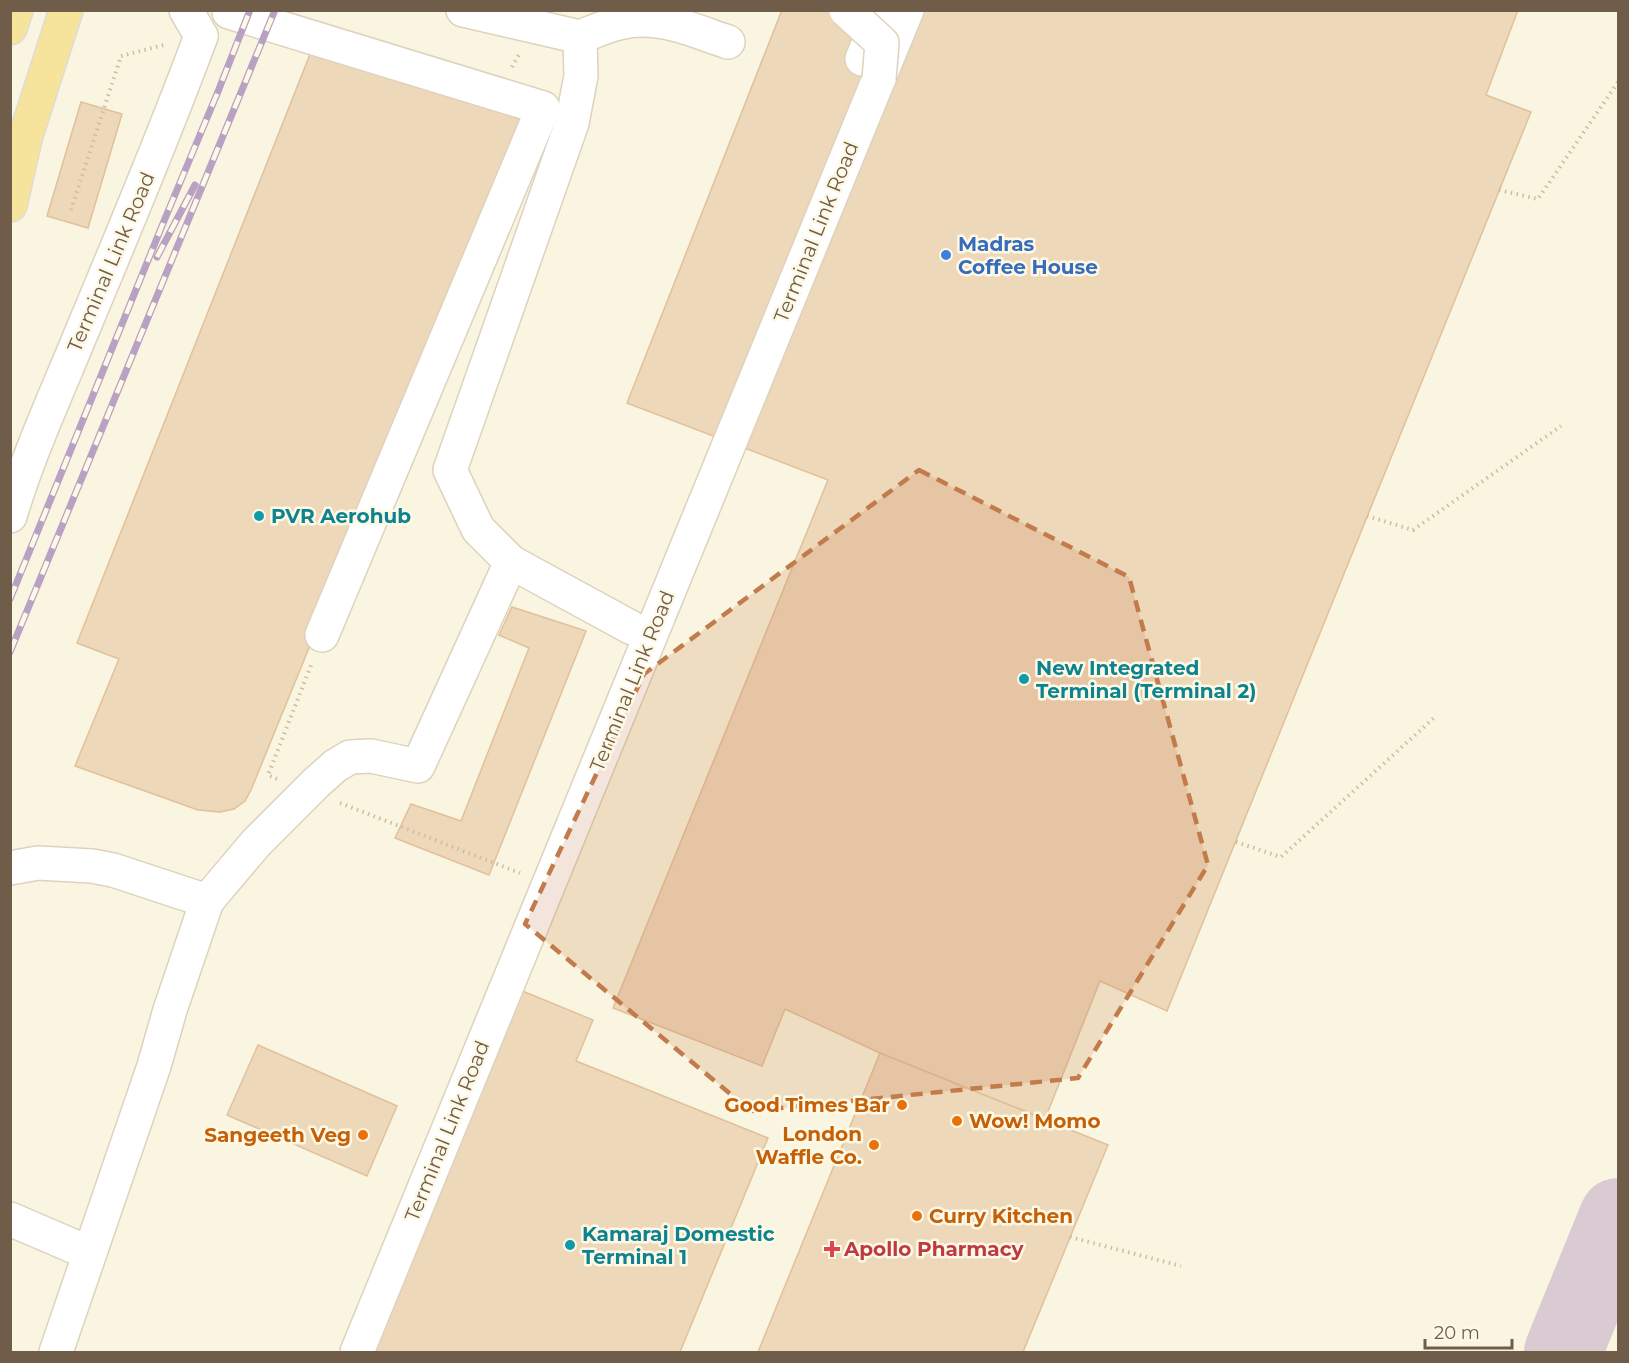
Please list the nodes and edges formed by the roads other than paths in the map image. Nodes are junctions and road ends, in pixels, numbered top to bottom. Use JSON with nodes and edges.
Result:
{"nodes":[{"id":1,"x":16,"y":10,"type":"edge"},
{"id":2,"x":66,"y":10,"type":"edge"},
{"id":3,"x":464,"y":10,"type":"edge"},
{"id":4,"x":846,"y":10,"type":"edge"},
{"id":5,"x":882,"y":10,"type":"edge"},
{"id":6,"x":907,"y":10,"type":"edge"},
{"id":7,"x":229,"y":11,"type":"edge"},
{"id":8,"x":193,"y":23,"type":"edge"},
{"id":9,"x":10,"y":28,"type":"edge"},
{"id":10,"x":580,"y":37,"type":"junction"},
{"id":11,"x":728,"y":42,"type":"dead end"},
{"id":12,"x":879,"y":79,"type":"junction"},
{"id":13,"x":10,"y":205,"type":"edge"},
{"id":14,"x":10,"y":516,"type":"edge"},
{"id":15,"x":511,"y":562,"type":"junction"},
{"id":16,"x":632,"y":628,"type":"junction"},
{"id":17,"x":322,"y":635,"type":"dead end"},
{"id":18,"x":10,"y":868,"type":"edge"},
{"id":19,"x":207,"y":901,"type":"junction"},
{"id":20,"x":10,"y":1219,"type":"edge"},
{"id":21,"x":89,"y":1253,"type":"junction"},
{"id":22,"x":56,"y":1353,"type":"edge"},
{"id":23,"x":333,"y":1353,"type":"edge"},
{"id":24,"x":357,"y":1353,"type":"edge"}],
"edges":[{"from":1,"to":9,"type":"main road"},
{"from":2,"to":13,"type":"main road"},
{"from":3,"to":10,"type":"street"},
{"from":4,"to":12,"type":"street","bridge":true},
{"from":5,"to":16,"type":"street","name":"Terminal Link Road"},
{"from":6,"to":12,"type":"street","name":"Terminal Link Road","bridge":true},
{"from":7,"to":8,"type":"street"},
{"from":7,"to":17,"type":"street"},
{"from":8,"to":14,"type":"street","name":"Terminal Link Road"},
{"from":10,"to":11,"type":"street"},
{"from":10,"to":15,"type":"street"},
{"from":12,"to":24,"type":"street","name":"Terminal Link Road"},
{"from":15,"to":16,"type":"street"},
{"from":15,"to":19,"type":"street"},
{"from":16,"to":23,"type":"street","name":"Terminal Link Road"},
{"from":18,"to":19,"type":"street"},
{"from":19,"to":21,"type":"street"},
{"from":20,"to":21,"type":"street"},
{"from":21,"to":22,"type":"street"}]}
